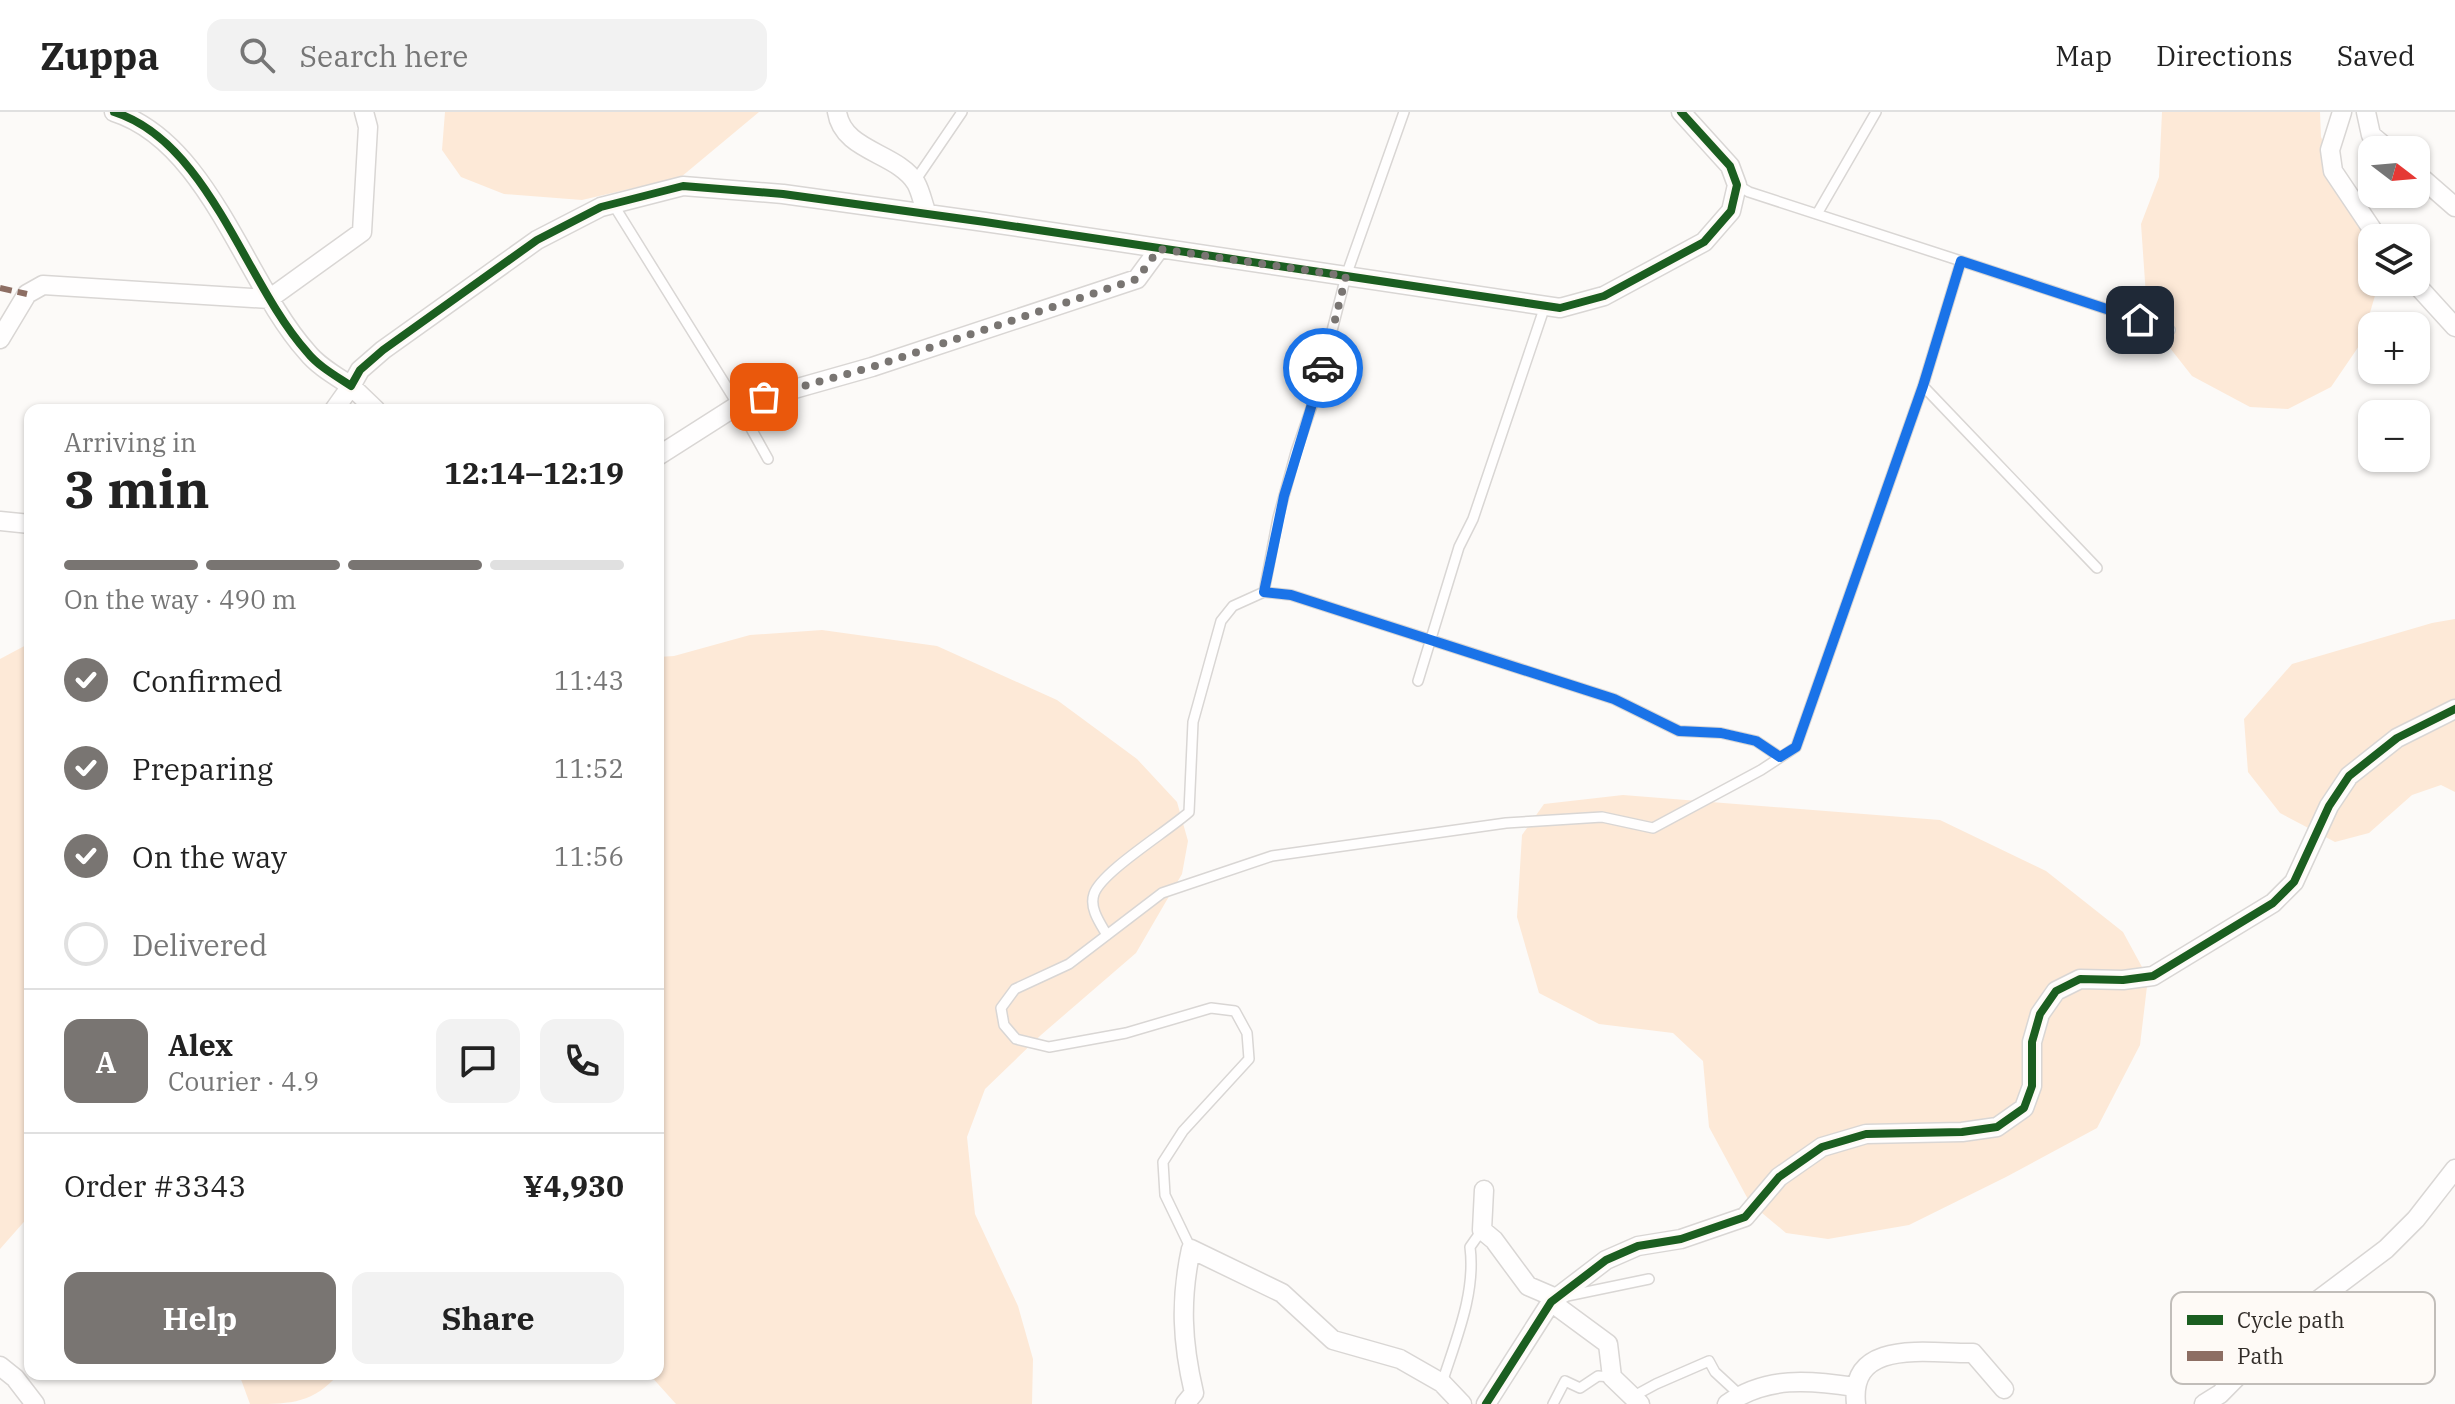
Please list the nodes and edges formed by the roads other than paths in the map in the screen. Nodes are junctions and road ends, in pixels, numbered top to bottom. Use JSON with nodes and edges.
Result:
{"nodes":[{"id":1,"x":114,"y":112,"type":"edge"},
{"id":2,"x":364,"y":112,"type":"edge"},
{"id":3,"x":837,"y":112,"type":"edge"},
{"id":4,"x":962,"y":112,"type":"edge"},
{"id":5,"x":1404,"y":112,"type":"edge"},
{"id":6,"x":1681,"y":112,"type":"edge"},
{"id":7,"x":1876,"y":112,"type":"edge"},
{"id":8,"x":2342,"y":112,"type":"edge"},
{"id":9,"x":2366,"y":112,"type":"edge"},
{"id":10,"x":2372,"y":136,"type":"edge"},
{"id":11,"x":915,"y":181,"type":"junction"},
{"id":12,"x":1737,"y":185,"type":"junction"},
{"id":13,"x":2430,"y":185,"type":"edge"},
{"id":14,"x":613,"y":204,"type":"junction"},
{"id":15,"x":2455,"y":207,"type":"edge"},
{"id":16,"x":927,"y":214,"type":"junction"},
{"id":17,"x":1817,"y":214,"type":"junction"},
{"id":18,"x":2369,"y":224,"type":"edge"},
{"id":19,"x":1159,"y":249,"type":"junction"},
{"id":20,"x":1961,"y":261,"type":"junction"},
{"id":21,"x":1346,"y":276,"type":"junction"},
{"id":22,"x":2427,"y":296,"type":"edge"},
{"id":23,"x":269,"y":299,"type":"junction"},
{"id":24,"x":1545,"y":306,"type":"junction"},
{"id":25,"x":2455,"y":327,"type":"edge"},
{"id":26,"x":2170,"y":330,"type":"dead end"},
{"id":27,"x":0,"y":339,"type":"edge"},
{"id":28,"x":351,"y":386,"type":"junction"},
{"id":29,"x":1923,"y":386,"type":"junction"},
{"id":30,"x":338,"y":404,"type":"edge"},
{"id":31,"x":370,"y":404,"type":"edge"},
{"id":32,"x":738,"y":405,"type":"junction"},
{"id":33,"x":664,"y":452,"type":"edge"},
{"id":34,"x":768,"y":459,"type":"dead end"},
{"id":35,"x":0,"y":521,"type":"edge"},
{"id":36,"x":24,"y":523,"type":"edge"},
{"id":37,"x":2097,"y":568,"type":"dead end"},
{"id":38,"x":1264,"y":592,"type":"junction"},
{"id":39,"x":1432,"y":640,"type":"junction"},
{"id":40,"x":1418,"y":681,"type":"dead end"},
{"id":41,"x":2455,"y":709,"type":"edge"},
{"id":42,"x":1780,"y":757,"type":"junction"},
{"id":43,"x":1107,"y":935,"type":"junction"},
{"id":44,"x":2455,"y":1169,"type":"edge"},
{"id":45,"x":1484,"y":1190,"type":"dead end"},
{"id":46,"x":1482,"y":1230,"type":"junction"},
{"id":47,"x":1191,"y":1249,"type":"junction"},
{"id":48,"x":1649,"y":1279,"type":"dead end"},
{"id":49,"x":2329,"y":1292,"type":"edge"},
{"id":50,"x":1554,"y":1300,"type":"junction"},
{"id":51,"x":0,"y":1366,"type":"edge"},
{"id":52,"x":1612,"y":1377,"type":"junction"},
{"id":53,"x":1442,"y":1383,"type":"junction"},
{"id":54,"x":2004,"y":1389,"type":"dead end"},
{"id":55,"x":1856,"y":1396,"type":"edge"},
{"id":56,"x":2227,"y":1399,"type":"edge"},
{"id":57,"x":1192,"y":1400,"type":"edge"},
{"id":58,"x":1637,"y":1400,"type":"edge"},
{"id":59,"x":1734,"y":1400,"type":"edge"},
{"id":60,"x":35,"y":1404,"type":"edge"},
{"id":61,"x":1462,"y":1404,"type":"edge"},
{"id":62,"x":1486,"y":1404,"type":"edge"},
{"id":63,"x":1553,"y":1404,"type":"edge"},
{"id":64,"x":2204,"y":1404,"type":"edge"}],
"edges":[{"from":1,"to":23,"type":"street"},
{"from":2,"to":23,"type":"street"},
{"from":3,"to":11,"type":"street"},
{"from":4,"to":11,"type":"lane"},
{"from":5,"to":21,"type":"lane"},
{"from":6,"to":12,"type":"street"},
{"from":7,"to":17,"type":"lane"},
{"from":8,"to":18,"type":"street"},
{"from":9,"to":10,"type":"street"},
{"from":11,"to":16,"type":"street"},
{"from":12,"to":17,"type":"lane"},
{"from":12,"to":24,"type":"street"},
{"from":13,"to":15,"type":"street"},
{"from":14,"to":16,"type":"street"},
{"from":14,"to":28,"type":"street"},
{"from":14,"to":32,"type":"lane"},
{"from":16,"to":19,"type":"street"},
{"from":17,"to":20,"type":"lane"},
{"from":19,"to":21,"type":"street"},
{"from":19,"to":32,"type":"street"},
{"from":20,"to":26,"type":"lane"},
{"from":20,"to":29,"type":"lane"},
{"from":21,"to":24,"type":"street"},
{"from":21,"to":38,"type":"lane"},
{"from":22,"to":25,"type":"street"},
{"from":23,"to":27,"type":"street"},
{"from":23,"to":28,"type":"street"},
{"from":24,"to":39,"type":"lane"},
{"from":28,"to":30,"type":"street"},
{"from":28,"to":31,"type":"street"},
{"from":29,"to":37,"type":"lane"},
{"from":29,"to":42,"type":"lane"},
{"from":32,"to":33,"type":"street"},
{"from":32,"to":34,"type":"lane"},
{"from":35,"to":36,"type":"street"},
{"from":38,"to":39,"type":"lane"},
{"from":38,"to":43,"type":"lane"},
{"from":39,"to":40,"type":"lane"},
{"from":39,"to":42,"type":"lane"},
{"from":41,"to":50,"type":"street"},
{"from":42,"to":43,"type":"lane"},
{"from":43,"to":47,"type":"lane"},
{"from":44,"to":49,"type":"street"},
{"from":45,"to":46,"type":"street"},
{"from":46,"to":50,"type":"street"},
{"from":46,"to":53,"type":"lane"},
{"from":47,"to":53,"type":"street"},
{"from":47,"to":57,"type":"street"},
{"from":48,"to":50,"type":"lane"},
{"from":50,"to":52,"type":"street"},
{"from":50,"to":62,"type":"street"},
{"from":51,"to":60,"type":"street"},
{"from":52,"to":58,"type":"street"},
{"from":52,"to":63,"type":"lane"},
{"from":53,"to":61,"type":"street"},
{"from":54,"to":55,"type":"street"},
{"from":55,"to":59,"type":"street"},
{"from":56,"to":64,"type":"street"},
{"from":58,"to":59,"type":"lane"}]}
